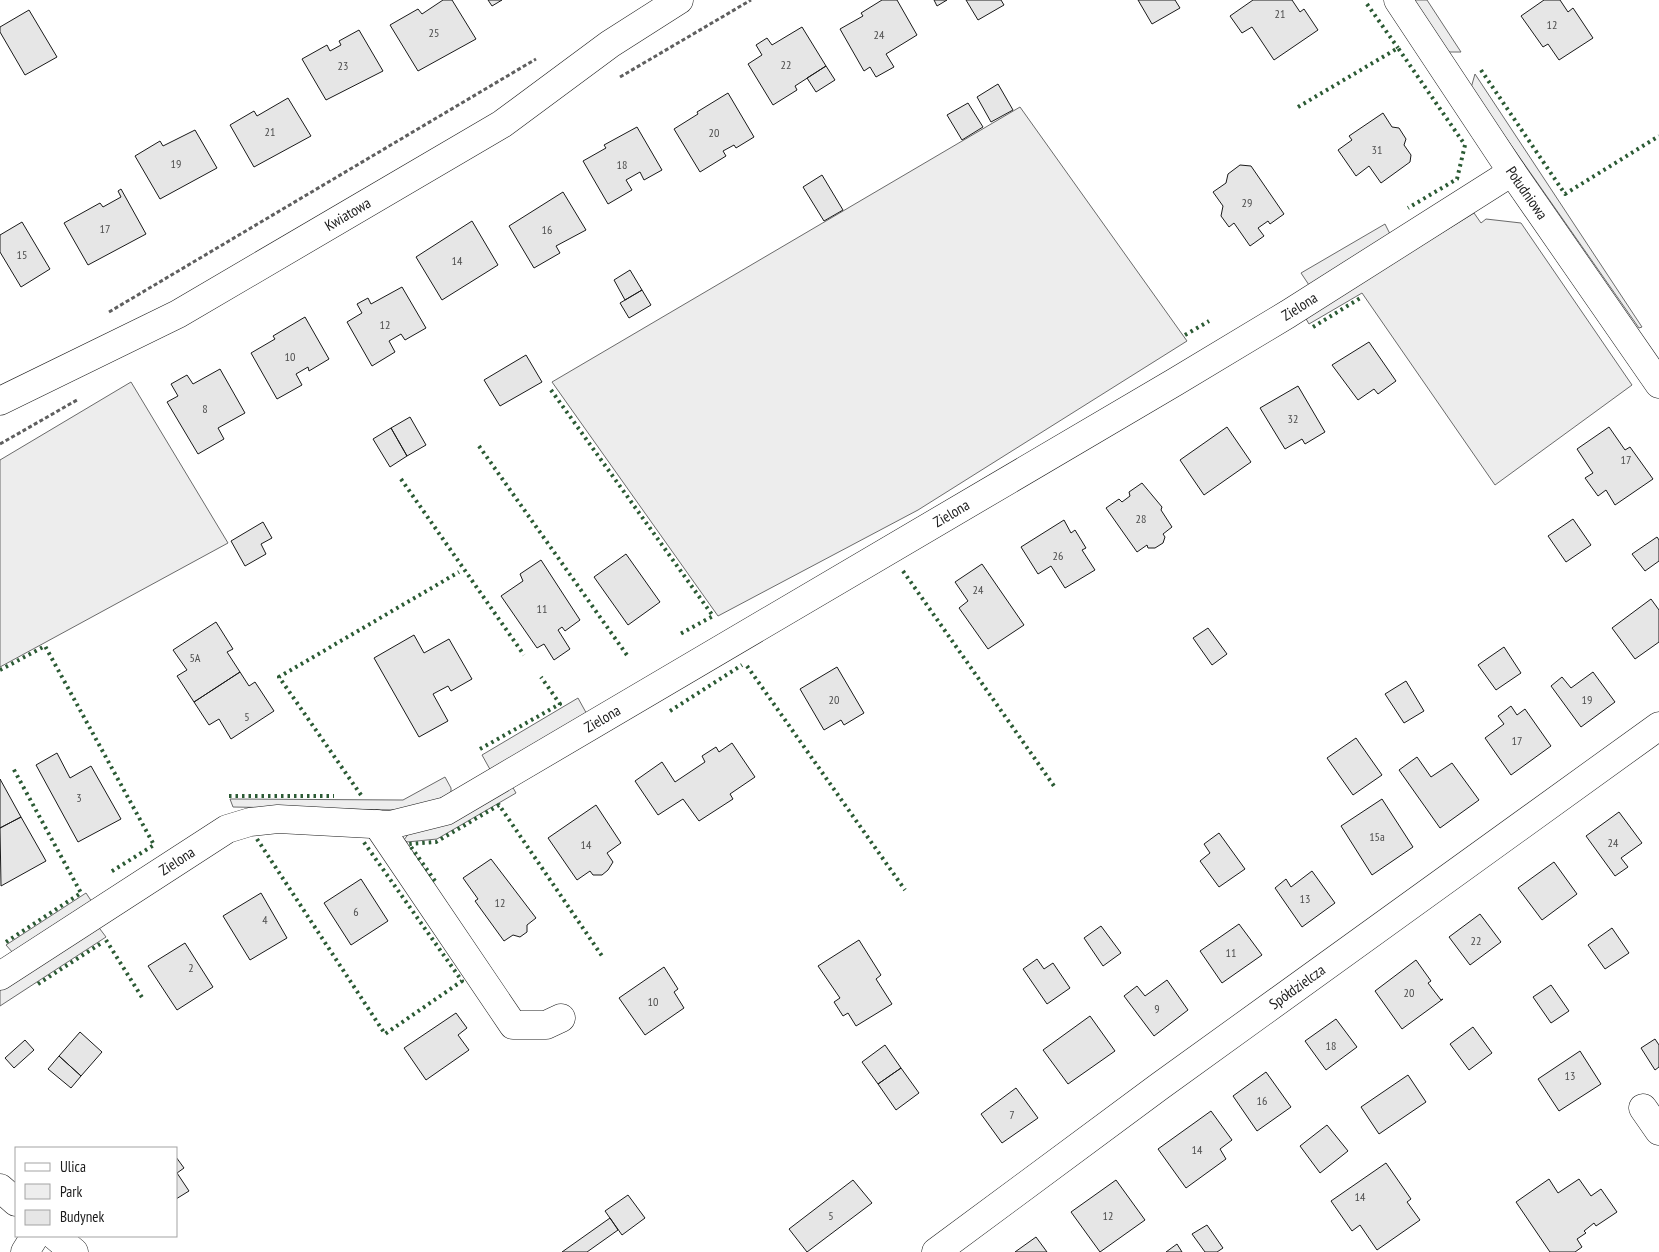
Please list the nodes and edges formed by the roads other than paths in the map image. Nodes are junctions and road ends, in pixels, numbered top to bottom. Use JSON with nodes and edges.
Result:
{"nodes":[{"id":1,"x":679,"y":0,"type":"edge"},
{"id":2,"x":1398,"y":0,"type":"edge"},
{"id":3,"x":1512,"y":172,"type":"junction"},
{"id":4,"x":1659,"y":384,"type":"edge"},
{"id":5,"x":0,"y":401,"type":"edge"},
{"id":6,"x":1659,"y":726,"type":"edge"},
{"id":7,"x":377,"y":824,"type":"junction"},
{"id":8,"x":0,"y":976,"type":"edge"},
{"id":9,"x":561,"y":1018,"type":"dead end"},
{"id":10,"x":1643,"y":1108,"type":"dead end"},
{"id":11,"x":1659,"y":1131,"type":"edge"},
{"id":12,"x":0,"y":1188,"type":"edge"},
{"id":13,"x":15,"y":1201,"type":"edge"},
{"id":14,"x":34,"y":1237,"type":"edge"},
{"id":15,"x":56,"y":1237,"type":"edge"},
{"id":16,"x":25,"y":1252,"type":"edge"},
{"id":17,"x":74,"y":1252,"type":"edge"},
{"id":18,"x":936,"y":1252,"type":"edge"}],
"edges":[{"from":1,"to":5,"type":"street","name":"Kwiatowa"},
{"from":2,"to":3,"type":"street","name":"Południowa"},
{"from":3,"to":4,"type":"street","name":"Południowa"},
{"from":3,"to":7,"type":"street","name":"Zielona"},
{"from":6,"to":18,"type":"street","name":"Spółdzielcza"},
{"from":7,"to":8,"type":"street","name":"Zielona"},
{"from":7,"to":9,"type":"street"},
{"from":10,"to":11,"type":"street"},
{"from":12,"to":13,"type":"street"},
{"from":14,"to":16,"type":"street"},
{"from":15,"to":17,"type":"street"}]}
